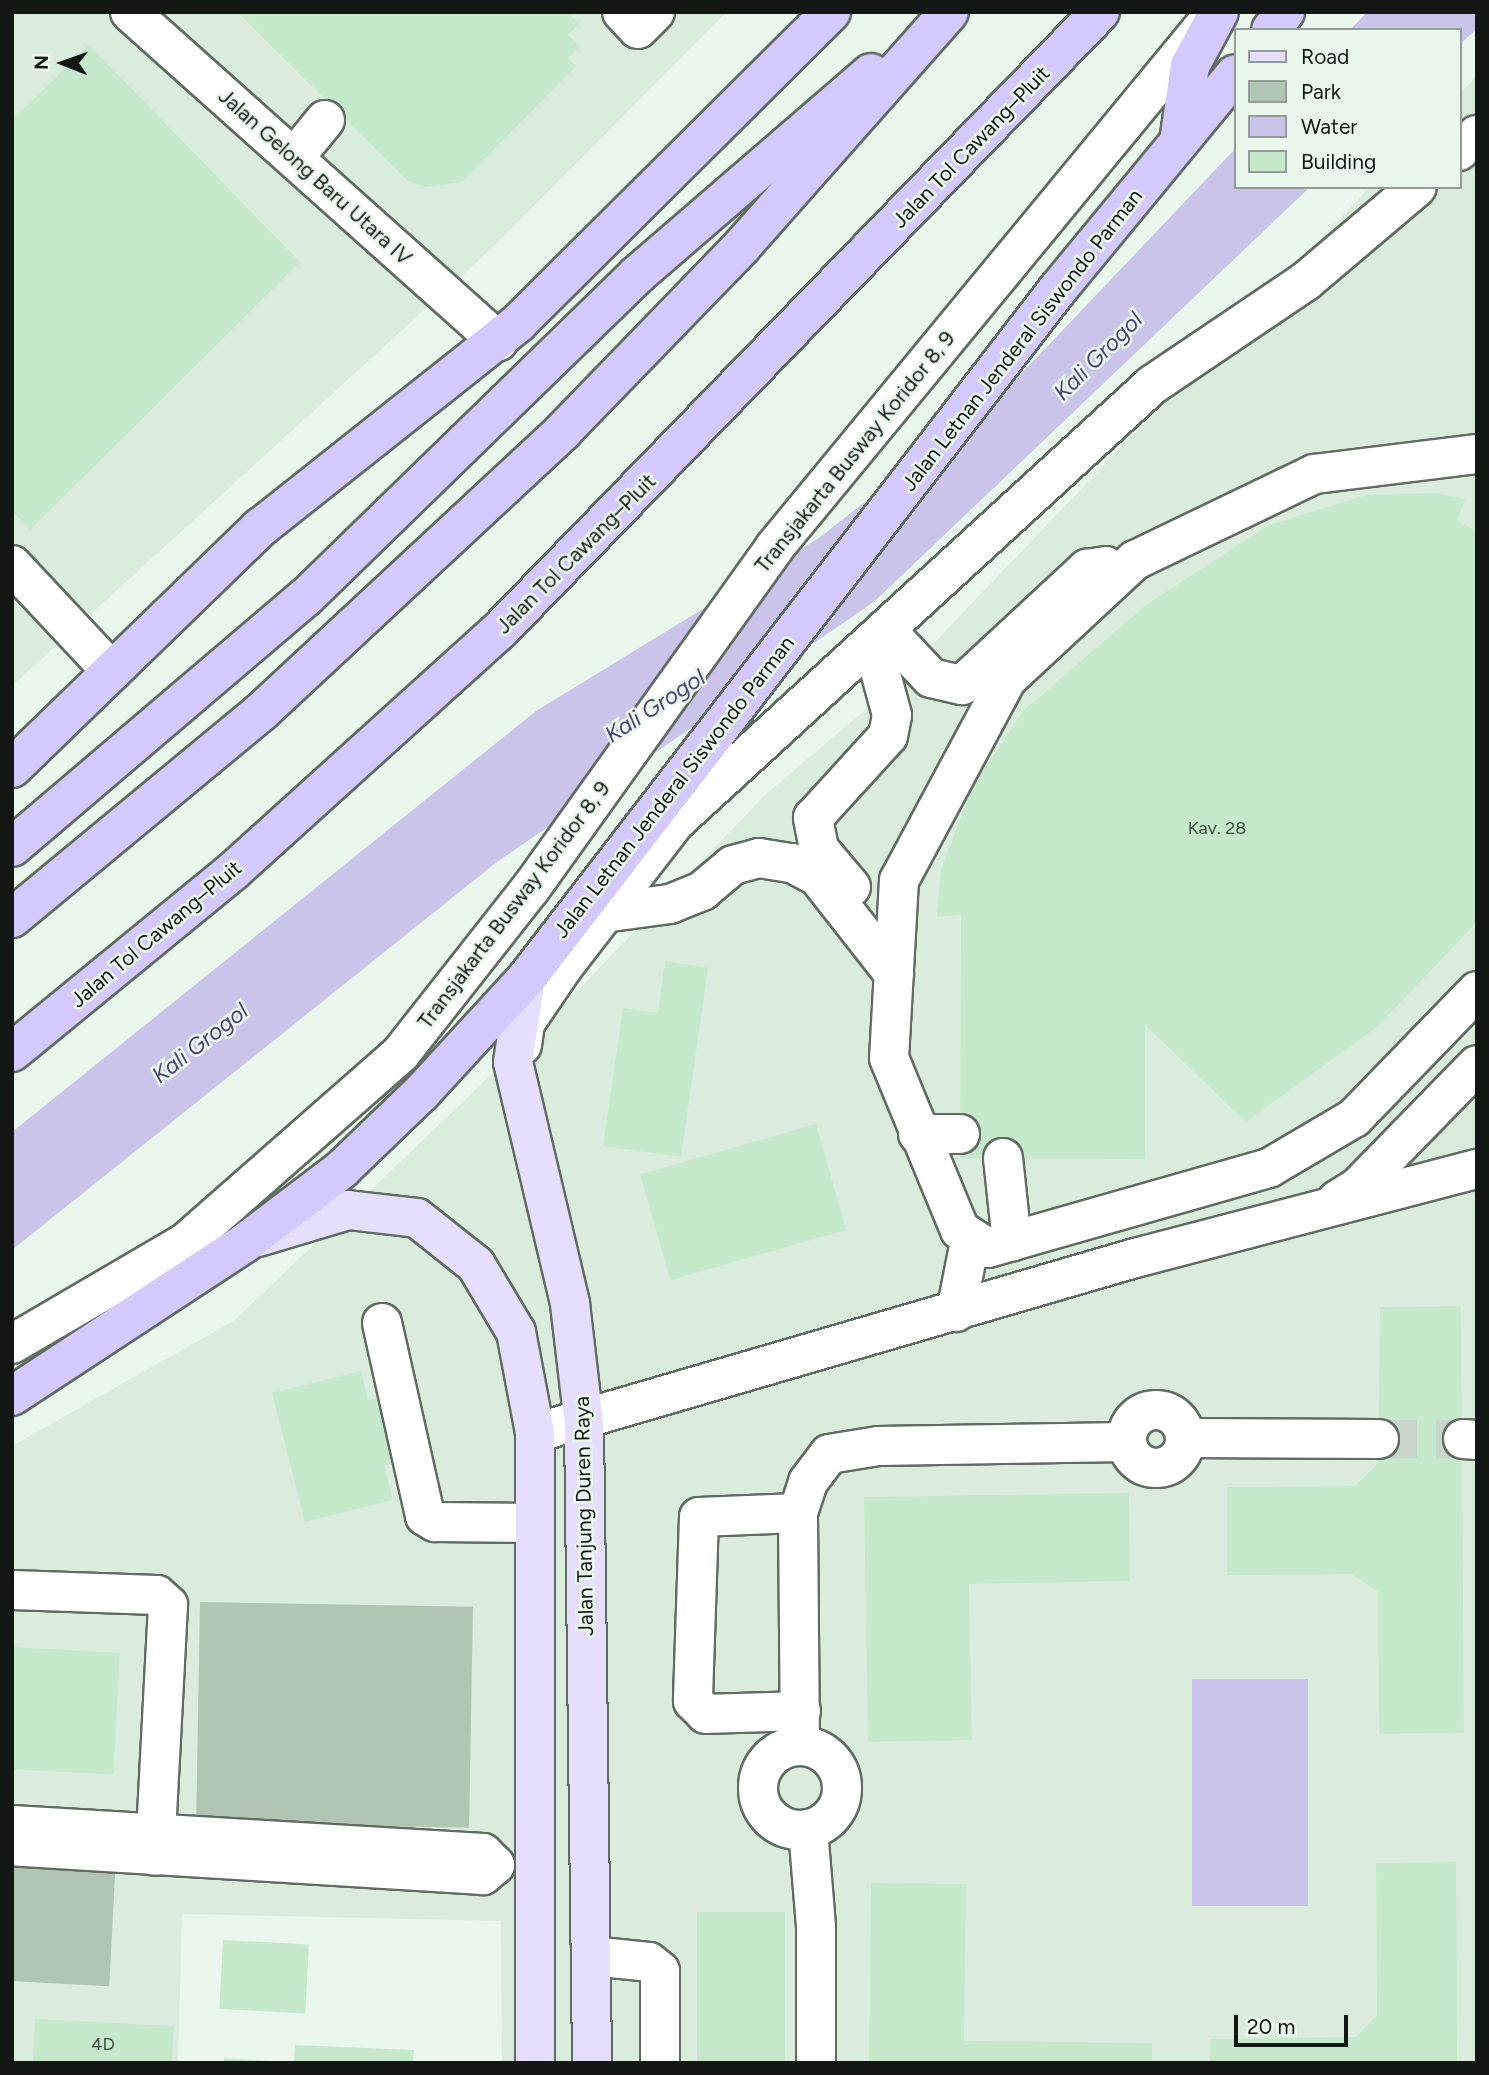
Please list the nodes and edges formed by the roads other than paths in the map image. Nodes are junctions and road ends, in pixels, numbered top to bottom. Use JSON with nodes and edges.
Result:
{"nodes":[{"id":1,"x":130,"y":12,"type":"edge"},
{"id":2,"x":622,"y":12,"type":"edge"},
{"id":3,"x":655,"y":12,"type":"edge"},
{"id":4,"x":831,"y":12,"type":"edge"},
{"id":5,"x":947,"y":12,"type":"edge"},
{"id":6,"x":1100,"y":12,"type":"edge"},
{"id":7,"x":1218,"y":12,"type":"edge"},
{"id":8,"x":1234,"y":75,"type":"edge"},
{"id":9,"x":325,"y":120,"type":"dead end"},
{"id":10,"x":1178,"y":145,"type":"junction"},
{"id":11,"x":294,"y":158,"type":"junction"},
{"id":12,"x":1415,"y":189,"type":"edge"},
{"id":13,"x":498,"y":341,"type":"junction"},
{"id":14,"x":1477,"y":454,"type":"edge"},
{"id":15,"x":1135,"y":560,"type":"junction"},
{"id":16,"x":12,"y":565,"type":"edge"},
{"id":17,"x":880,"y":638,"type":"junction"},
{"id":18,"x":112,"y":672,"type":"junction"},
{"id":19,"x":12,"y":768,"type":"edge"},
{"id":20,"x":12,"y":846,"type":"edge"},
{"id":21,"x":12,"y":918,"type":"edge"},
{"id":22,"x":586,"y":919,"type":"junction"},
{"id":23,"x":897,"y":927,"type":"junction"},
{"id":24,"x":894,"y":974,"type":"junction"},
{"id":25,"x":526,"y":979,"type":"junction"},
{"id":26,"x":1477,"y":990,"type":"edge"},
{"id":27,"x":12,"y":1052,"type":"edge"},
{"id":28,"x":1477,"y":1065,"type":"edge"},
{"id":29,"x":516,"y":1082,"type":"junction"},
{"id":30,"x":918,"y":1134,"type":"junction"},
{"id":31,"x":960,"y":1134,"type":"dead end"},
{"id":32,"x":1003,"y":1158,"type":"dead end"},
{"id":33,"x":1477,"y":1168,"type":"edge"},
{"id":34,"x":1323,"y":1209,"type":"junction"},
{"id":35,"x":970,"y":1241,"type":"junction"},
{"id":36,"x":246,"y":1242,"type":"junction"},
{"id":37,"x":1012,"y":1242,"type":"junction"},
{"id":38,"x":956,"y":1312,"type":"junction"},
{"id":39,"x":382,"y":1323,"type":"dead end"},
{"id":40,"x":12,"y":1344,"type":"edge"},
{"id":41,"x":12,"y":1396,"type":"edge"},
{"id":42,"x":584,"y":1423,"type":"junction"},
{"id":43,"x":535,"y":1433,"type":"junction"},
{"id":44,"x":1378,"y":1439,"type":"tunnel mouth"},
{"id":45,"x":798,"y":1513,"type":"junction"},
{"id":46,"x":535,"y":1522,"type":"junction"},
{"id":47,"x":12,"y":1590,"type":"edge"},
{"id":48,"x":801,"y":1728,"type":"junction"},
{"id":49,"x":12,"y":1825,"type":"edge"},
{"id":50,"x":808,"y":1829,"type":"junction"},
{"id":51,"x":12,"y":1846,"type":"edge"},
{"id":52,"x":155,"y":1846,"type":"junction"},
{"id":53,"x":535,"y":1865,"type":"junction"},
{"id":54,"x":591,"y":1956,"type":"junction"},
{"id":55,"x":535,"y":2063,"type":"edge"},
{"id":56,"x":592,"y":2063,"type":"edge"},
{"id":57,"x":660,"y":2063,"type":"edge"},
{"id":58,"x":816,"y":2063,"type":"edge"}],
"edges":[{"from":1,"to":11,"type":"street","name":"Jalan Gelong Baru Utara IV"},
{"from":2,"to":3,"type":"street"},
{"from":4,"to":13,"type":"highway"},
{"from":5,"to":20,"type":"highway"},
{"from":5,"to":21,"type":"highway"},
{"from":6,"to":27,"type":"highway","name":"Jalan Tol Cawang–Pluit"},
{"from":7,"to":10,"type":"highway"},
{"from":7,"to":40,"type":"street","name":"Transjakarta Busway Koridor 8, 9"},
{"from":8,"to":10,"type":"highway","name":"Jalan Letnan Jenderal Siswondo Parman"},
{"from":9,"to":11,"type":"street"},
{"from":10,"to":22,"type":"highway","name":"Jalan Letnan Jenderal Siswondo Parman"},
{"from":11,"to":13,"type":"street","name":"Jalan Gelong Baru Utara IV"},
{"from":12,"to":17,"type":"street"},
{"from":13,"to":18,"type":"highway"},
{"from":14,"to":15,"type":"street"},
{"from":15,"to":17,"type":"street"},
{"from":15,"to":23,"type":"street"},
{"from":16,"to":18,"type":"street"},
{"from":17,"to":22,"type":"street"},
{"from":17,"to":23,"type":"street"},
{"from":18,"to":19,"type":"highway"},
{"from":22,"to":24,"type":"street"},
{"from":22,"to":25,"type":"highway","name":"Jalan Letnan Jenderal Siswondo Parman"},
{"from":22,"to":29,"type":"street"},
{"from":23,"to":24,"type":"street"},
{"from":24,"to":30,"type":"street"},
{"from":25,"to":29,"type":"main road","name":"Jalan Tanjung Duren Raya"},
{"from":25,"to":36,"type":"highway","name":"Jalan Letnan Jenderal Siswondo Parman"},
{"from":26,"to":37,"type":"street"},
{"from":28,"to":34,"type":"street"},
{"from":29,"to":42,"type":"main road","name":"Jalan Tanjung Duren Raya"},
{"from":30,"to":31,"type":"street"},
{"from":30,"to":35,"type":"street"},
{"from":32,"to":37,"type":"street"},
{"from":33,"to":34,"type":"street"},
{"from":34,"to":38,"type":"street"},
{"from":35,"to":37,"type":"street"},
{"from":35,"to":38,"type":"street"},
{"from":36,"to":41,"type":"highway","name":"Jalan Letnan Jenderal Siswondo Parman"},
{"from":36,"to":43,"type":"main road"},
{"from":38,"to":42,"type":"street"},
{"from":39,"to":46,"type":"street"},
{"from":42,"to":43,"type":"street"},
{"from":42,"to":54,"type":"main road","name":"Jalan Tanjung Duren Raya"},
{"from":43,"to":46,"type":"main road"},
{"from":44,"to":45,"type":"street"},
{"from":45,"to":48,"type":"street"},
{"from":45,"to":48,"type":"street"},
{"from":46,"to":53,"type":"main road"},
{"from":47,"to":52,"type":"street"},
{"from":48,"to":50,"type":"street"},
{"from":48,"to":50,"type":"street"},
{"from":49,"to":52,"type":"street"},
{"from":50,"to":58,"type":"street"},
{"from":51,"to":52,"type":"street"},
{"from":52,"to":53,"type":"street"},
{"from":53,"to":55,"type":"main road"},
{"from":54,"to":56,"type":"main road","name":"Jalan Tanjung Duren Raya"},
{"from":54,"to":57,"type":"street"}]}
